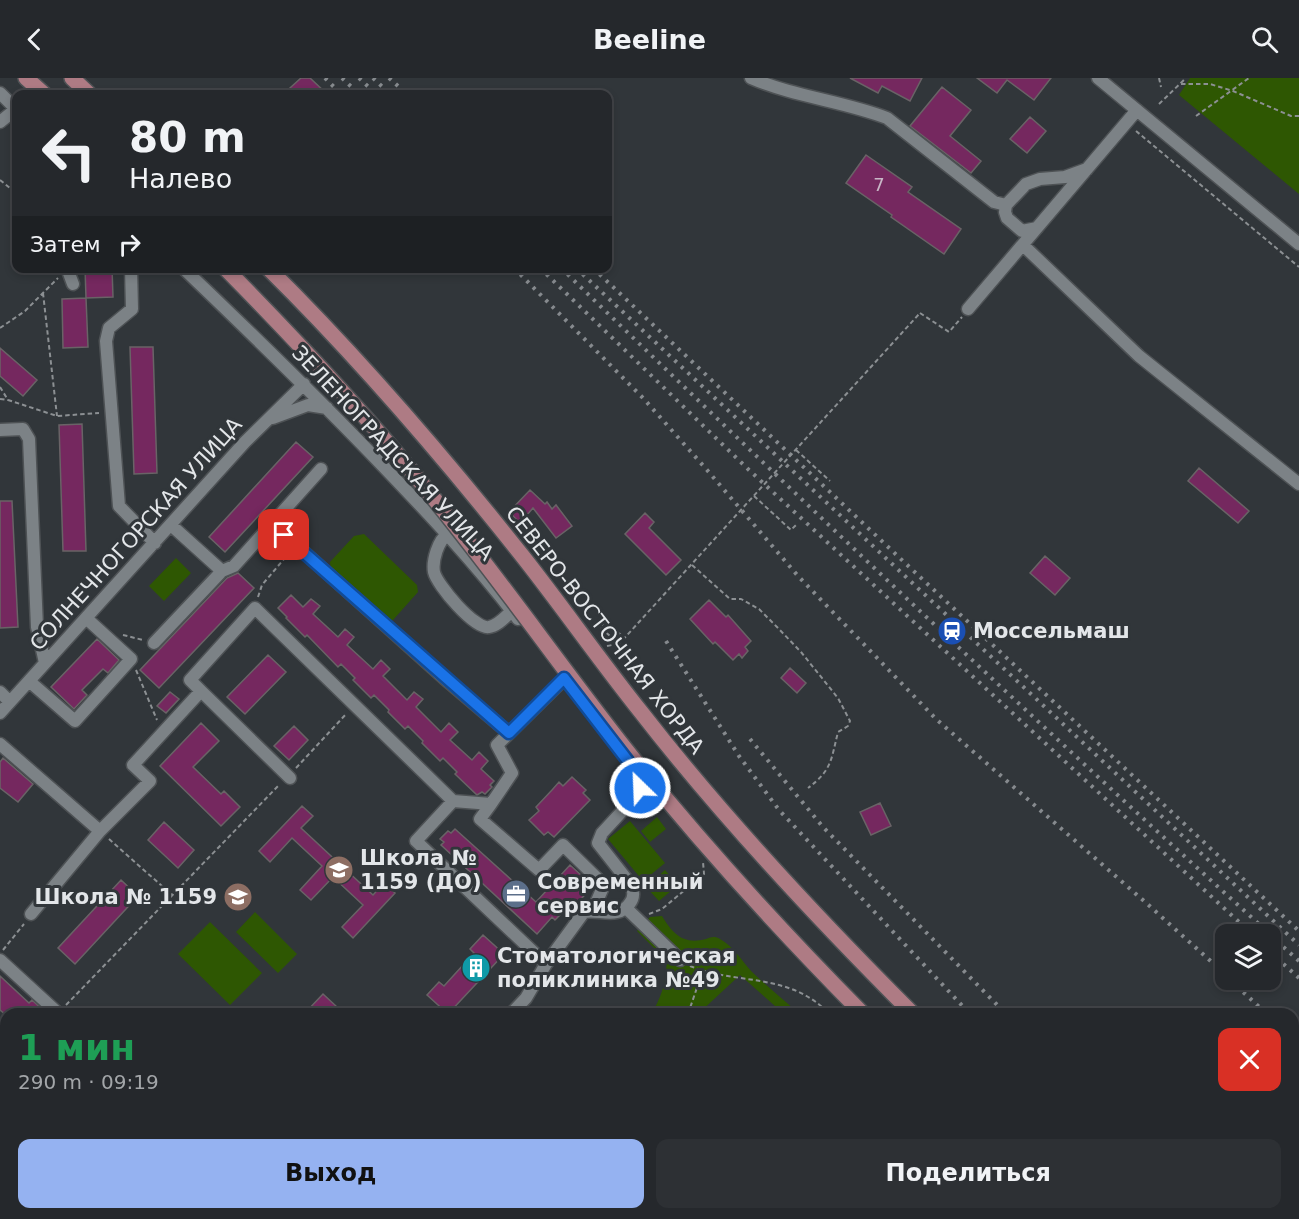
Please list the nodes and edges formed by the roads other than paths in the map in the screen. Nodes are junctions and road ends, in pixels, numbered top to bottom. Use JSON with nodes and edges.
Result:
{"nodes":[{"id":1,"x":26,"y":78,"type":"edge"},
{"id":2,"x":72,"y":78,"type":"edge"},
{"id":3,"x":751,"y":78,"type":"edge"},
{"id":4,"x":1098,"y":78,"type":"edge"},
{"id":5,"x":40,"y":90,"type":"edge"},
{"id":6,"x":85,"y":90,"type":"edge"},
{"id":7,"x":0,"y":93,"type":"edge"},
{"id":8,"x":12,"y":105,"type":"edge"},
{"id":9,"x":1137,"y":110,"type":"junction"},
{"id":10,"x":12,"y":112,"type":"edge"},
{"id":11,"x":0,"y":122,"type":"edge"},
{"id":12,"x":1088,"y":169,"type":"junction"},
{"id":13,"x":1006,"y":205,"type":"junction"},
{"id":14,"x":1037,"y":228,"type":"junction"},
{"id":15,"x":1299,"y":244,"type":"edge"},
{"id":16,"x":1023,"y":245,"type":"junction"},
{"id":17,"x":69,"y":273,"type":"edge"},
{"id":18,"x":131,"y":273,"type":"edge"},
{"id":19,"x":188,"y":273,"type":"edge"},
{"id":20,"x":230,"y":273,"type":"edge"},
{"id":21,"x":273,"y":273,"type":"edge"},
{"id":22,"x":73,"y":284,"type":"dead end"},
{"id":23,"x":966,"y":312,"type":"road end"},
{"id":24,"x":304,"y":384,"type":"junction"},
{"id":25,"x":327,"y":408,"type":"junction"},
{"id":26,"x":266,"y":421,"type":"junction"},
{"id":27,"x":0,"y":430,"type":"edge"},
{"id":28,"x":321,"y":469,"type":"dead end"},
{"id":29,"x":1299,"y":484,"type":"edge"},
{"id":30,"x":171,"y":525,"type":"junction"},
{"id":31,"x":271,"y":525,"type":"junction"},
{"id":32,"x":447,"y":534,"type":"junction"},
{"id":33,"x":155,"y":543,"type":"junction"},
{"id":34,"x":222,"y":571,"type":"junction"},
{"id":35,"x":512,"y":611,"type":"junction"},
{"id":36,"x":86,"y":618,"type":"junction"},
{"id":37,"x":154,"y":643,"type":"road end"},
{"id":38,"x":45,"y":663,"type":"junction"},
{"id":39,"x":563,"y":677,"type":"junction"},
{"id":40,"x":29,"y":681,"type":"junction"},
{"id":41,"x":201,"y":691,"type":"junction"},
{"id":42,"x":0,"y":692,"type":"edge"},
{"id":43,"x":10,"y":702,"type":"junction"},
{"id":44,"x":0,"y":713,"type":"edge"},
{"id":45,"x":509,"y":733,"type":"junction"},
{"id":46,"x":0,"y":744,"type":"edge"},
{"id":47,"x":289,"y":777,"type":"road end"},
{"id":48,"x":453,"y":801,"type":"junction"},
{"id":49,"x":491,"y":804,"type":"junction"},
{"id":50,"x":100,"y":831,"type":"junction"},
{"id":51,"x":626,"y":908,"type":"junction"},
{"id":52,"x":593,"y":910,"type":"junction"},
{"id":53,"x":31,"y":914,"type":"road end"},
{"id":54,"x":0,"y":960,"type":"edge"},
{"id":55,"x":683,"y":962,"type":"road end"},
{"id":56,"x":546,"y":964,"type":"junction"},
{"id":57,"x":52,"y":1008,"type":"edge"},
{"id":58,"x":517,"y":1008,"type":"edge"},
{"id":59,"x":857,"y":1008,"type":"edge"},
{"id":60,"x":907,"y":1008,"type":"edge"}],
"edges":[{"from":1,"to":5,"type":"main road"},
{"from":2,"to":6,"type":"main road"},
{"from":3,"to":13,"type":"street"},
{"from":4,"to":9,"type":"street"},
{"from":7,"to":8,"type":"street"},
{"from":9,"to":12,"type":"street"},
{"from":9,"to":15,"type":"street"},
{"from":10,"to":11,"type":"street"},
{"from":12,"to":13,"type":"street"},
{"from":12,"to":14,"type":"street"},
{"from":13,"to":14,"type":"street"},
{"from":14,"to":16,"type":"street"},
{"from":16,"to":23,"type":"street"},
{"from":16,"to":29,"type":"street"},
{"from":17,"to":22,"type":"street"},
{"from":18,"to":33,"type":"street"},
{"from":19,"to":24,"type":"street","name":"ЗЕЛЕНОГРАДСКАЯ УЛИЦА"},
{"from":20,"to":59,"type":"main road","bridge":true},
{"from":21,"to":60,"type":"main road","name":"СЕВЕРО-ВОСТОЧНАЯ ХОРДА","bridge":true},
{"from":24,"to":25,"type":"street","name":"ЗЕЛЕНОГРАДСКАЯ УЛИЦА"},
{"from":24,"to":26,"type":"street","name":"СОЛНЕЧНОГОРСКАЯ УЛИЦА"},
{"from":25,"to":26,"type":"street"},
{"from":25,"to":32,"type":"street","name":"ЗЕЛЕНОГРАДСКАЯ УЛИЦА"},
{"from":26,"to":30,"type":"street","name":"СОЛНЕЧНОГОРСКАЯ УЛИЦА"},
{"from":27,"to":38,"type":"street"},
{"from":28,"to":31,"type":"street"},
{"from":30,"to":33,"type":"street","name":"СОЛНЕЧНОГОРСКАЯ УЛИЦА"},
{"from":30,"to":34,"type":"street"},
{"from":31,"to":34,"type":"street"},
{"from":31,"to":45,"type":"street"},
{"from":32,"to":35,"type":"street","name":"ЗЕЛЕНОГРАДСКАЯ УЛИЦА"},
{"from":32,"to":35,"type":"street"},
{"from":33,"to":36,"type":"street","name":"СОЛНЕЧНОГОРСКАЯ УЛИЦА"},
{"from":34,"to":37,"type":"street"},
{"from":35,"to":39,"type":"street","name":"ЗЕЛЕНОГРАДСКАЯ УЛИЦА"},
{"from":36,"to":38,"type":"street","name":"СОЛНЕЧНОГОРСКАЯ УЛИЦА"},
{"from":36,"to":40,"type":"street"},
{"from":38,"to":40,"type":"street","name":"СОЛНЕЧНОГОРСКАЯ УЛИЦА"},
{"from":39,"to":45,"type":"street"},
{"from":39,"to":51,"type":"street","name":"ЗЕЛЕНОГРАДСКАЯ УЛИЦА"},
{"from":40,"to":43,"type":"street","name":"СОЛНЕЧНОГОРСКАЯ УЛИЦА"},
{"from":41,"to":47,"type":"street"},
{"from":41,"to":48,"type":"street"},
{"from":41,"to":50,"type":"street"},
{"from":42,"to":43,"type":"street"},
{"from":43,"to":44,"type":"street","name":"СОЛНЕЧНОГОРСКАЯ УЛИЦА"},
{"from":45,"to":49,"type":"street"},
{"from":46,"to":50,"type":"street"},
{"from":48,"to":49,"type":"street"},
{"from":48,"to":56,"type":"street"},
{"from":49,"to":52,"type":"street"},
{"from":50,"to":53,"type":"street"},
{"from":51,"to":52,"type":"street"},
{"from":51,"to":55,"type":"street"},
{"from":52,"to":56,"type":"street"},
{"from":54,"to":57,"type":"street"},
{"from":56,"to":58,"type":"street"}]}
